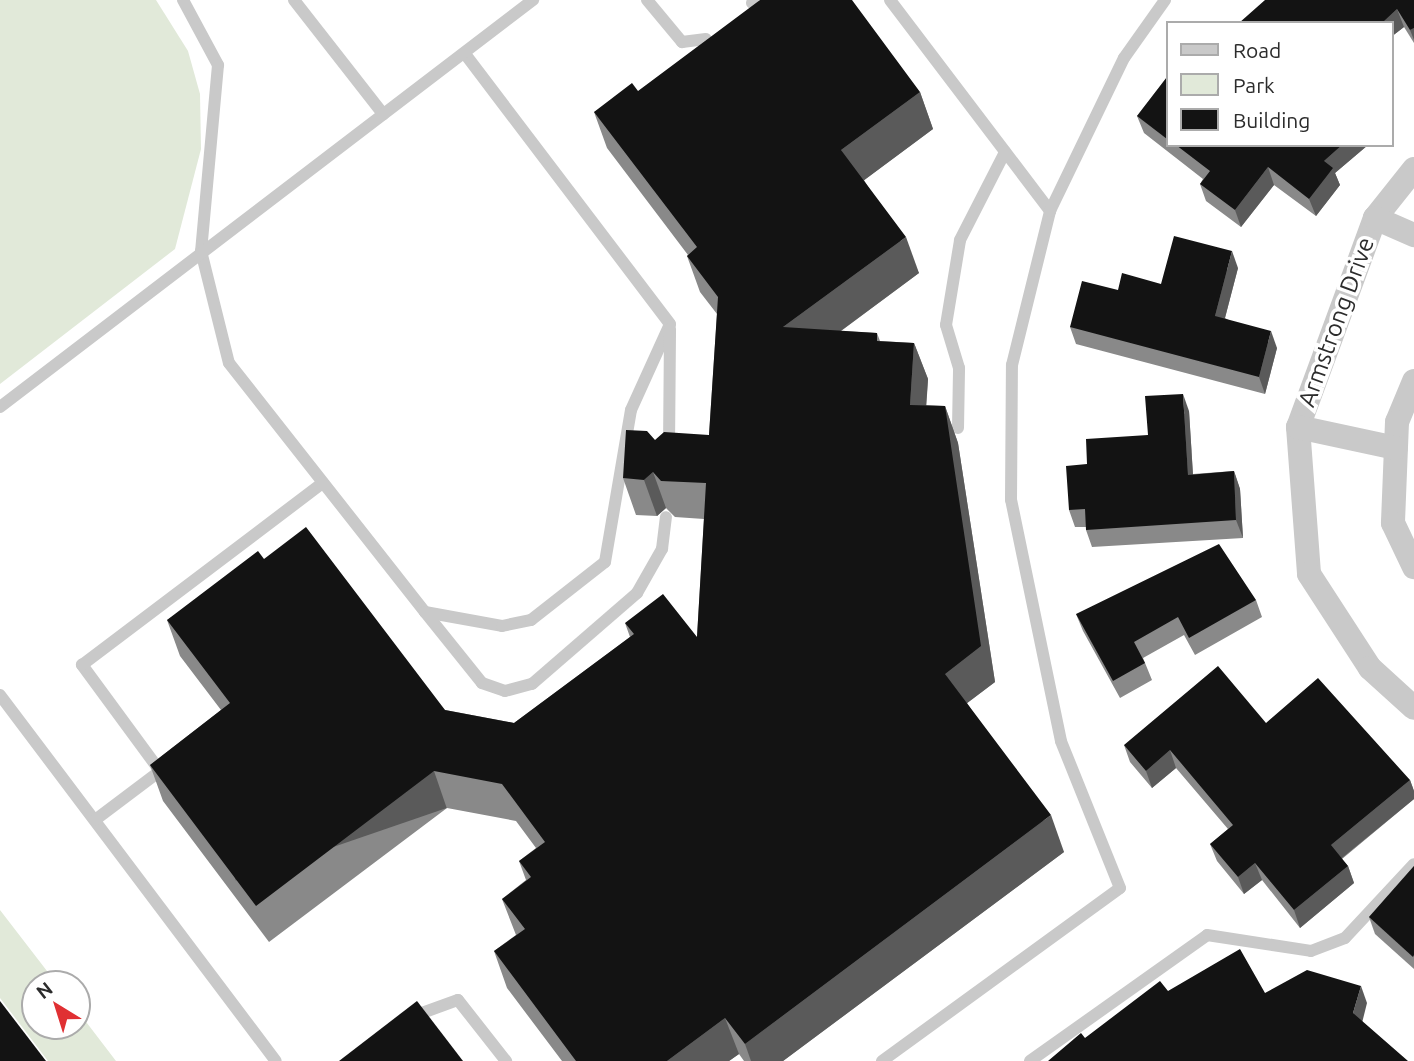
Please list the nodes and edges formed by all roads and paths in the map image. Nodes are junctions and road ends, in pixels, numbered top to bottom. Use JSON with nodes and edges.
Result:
{"nodes":[{"id":1,"x":183,"y":0,"type":"edge"},
{"id":2,"x":294,"y":0,"type":"edge"},
{"id":3,"x":533,"y":0,"type":"edge"},
{"id":4,"x":647,"y":0,"type":"edge"},
{"id":5,"x":890,"y":0,"type":"edge"},
{"id":6,"x":1165,"y":0,"type":"edge"},
{"id":7,"x":706,"y":39,"type":"edge"},
{"id":8,"x":464,"y":53,"type":"junction"},
{"id":9,"x":383,"y":114,"type":"junction"},
{"id":10,"x":1005,"y":152,"type":"junction"},
{"id":11,"x":1414,"y":169,"type":"edge"},
{"id":12,"x":1050,"y":211,"type":"junction"},
{"id":13,"x":1375,"y":218,"type":"junction"},
{"id":14,"x":1414,"y":235,"type":"edge"},
{"id":15,"x":201,"y":251,"type":"junction"},
{"id":16,"x":670,"y":324,"type":"junction"},
{"id":17,"x":1414,"y":380,"type":"edge"},
{"id":18,"x":0,"y":407,"type":"edge"},
{"id":19,"x":1298,"y":427,"type":"junction"},
{"id":20,"x":958,"y":428,"type":"dead end"},
{"id":21,"x":1396,"y":448,"type":"junction"},
{"id":22,"x":669,"y":468,"type":"edge"},
{"id":23,"x":323,"y":483,"type":"junction"},
{"id":24,"x":666,"y":517,"type":"dead end"},
{"id":25,"x":1414,"y":567,"type":"edge"},
{"id":26,"x":425,"y":612,"type":"junction"},
{"id":27,"x":0,"y":695,"type":"edge"},
{"id":28,"x":1414,"y":708,"type":"edge"},
{"id":29,"x":94,"y":820,"type":"junction"},
{"id":30,"x":1414,"y":864,"type":"edge"},
{"id":31,"x":399,"y":1025,"type":"edge"},
{"id":32,"x":276,"y":1061,"type":"edge"},
{"id":33,"x":506,"y":1061,"type":"edge"},
{"id":34,"x":882,"y":1061,"type":"edge"},
{"id":35,"x":1030,"y":1061,"type":"edge"}],
"edges":[{"from":1,"to":15,"type":"lane"},
{"from":2,"to":9,"type":"lane"},
{"from":3,"to":8,"type":"lane"},
{"from":4,"to":7,"type":"lane"},
{"from":5,"to":10,"type":"lane"},
{"from":6,"to":12,"type":"lane"},
{"from":8,"to":9,"type":"lane"},
{"from":8,"to":16,"type":"lane"},
{"from":9,"to":15,"type":"lane"},
{"from":10,"to":12,"type":"lane"},
{"from":10,"to":20,"type":"lane"},
{"from":11,"to":13,"type":"street","name":"Armstrong Drive"},
{"from":12,"to":34,"type":"lane"},
{"from":13,"to":14,"type":"street","name":"Armstrong Drive"},
{"from":13,"to":19,"type":"street","name":"Armstrong Drive"},
{"from":15,"to":18,"type":"lane"},
{"from":15,"to":23,"type":"lane"},
{"from":16,"to":22,"type":"lane"},
{"from":16,"to":26,"type":"lane"},
{"from":17,"to":21,"type":"street"},
{"from":19,"to":21,"type":"street","name":"Armstrong Drive"},
{"from":19,"to":28,"type":"street","name":"Armstrong Drive"},
{"from":21,"to":25,"type":"street"},
{"from":23,"to":26,"type":"lane"},
{"from":23,"to":29,"type":"lane"},
{"from":24,"to":26,"type":"lane"},
{"from":27,"to":29,"type":"lane"},
{"from":29,"to":32,"type":"lane"},
{"from":30,"to":35,"type":"lane"},
{"from":31,"to":33,"type":"lane"}]}
